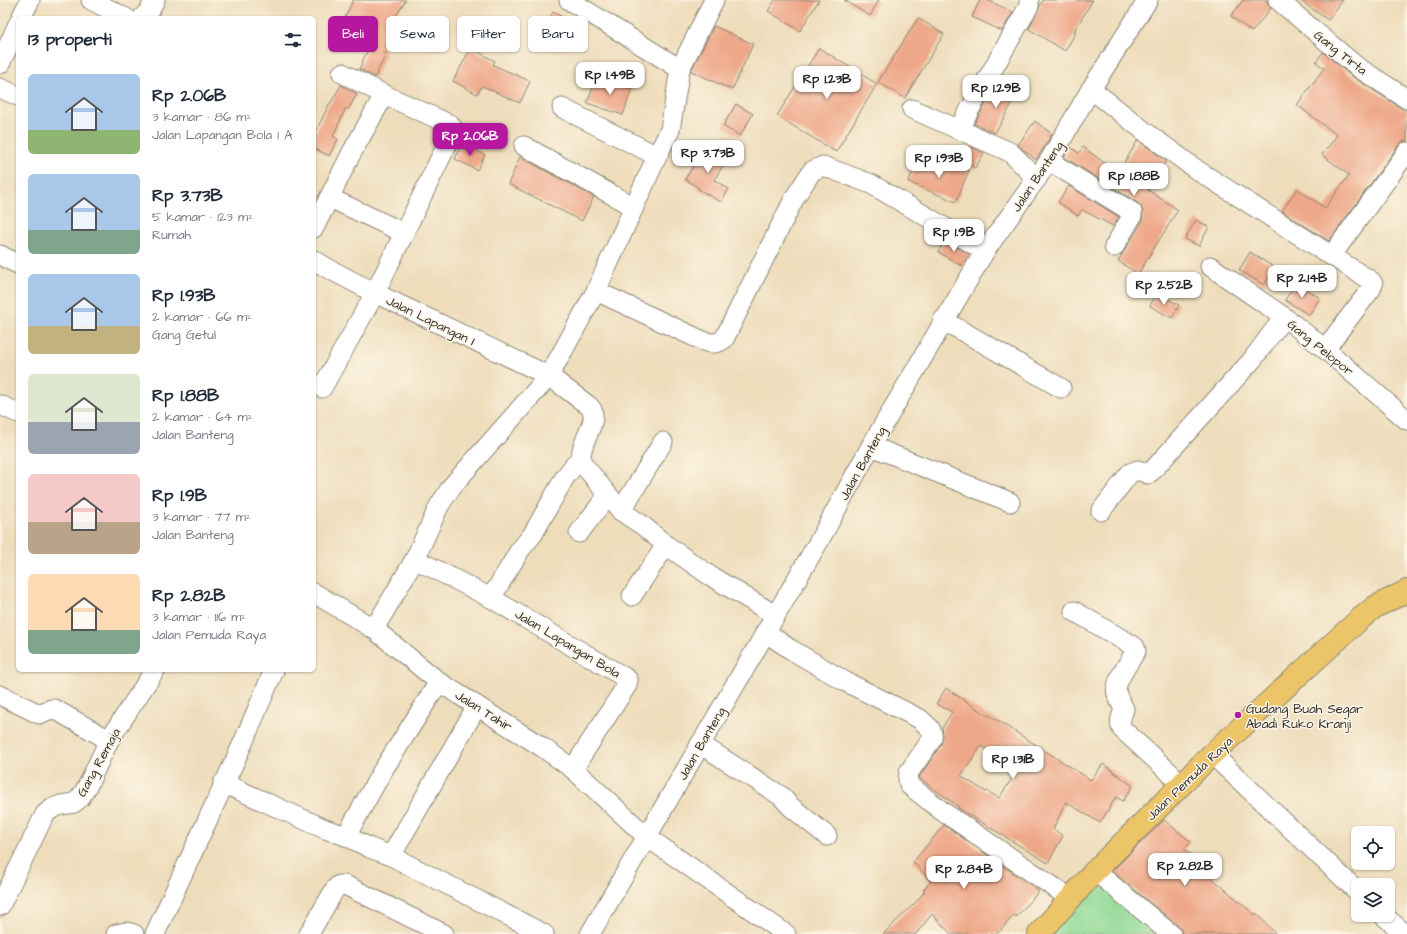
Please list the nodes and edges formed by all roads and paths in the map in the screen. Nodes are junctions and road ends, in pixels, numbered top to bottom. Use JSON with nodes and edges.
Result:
{"nodes":[{"id":1,"x":30,"y":0,"type":"edge"},
{"id":2,"x":90,"y":0,"type":"edge"},
{"id":3,"x":155,"y":0,"type":"edge"},
{"id":4,"x":569,"y":0,"type":"edge"},
{"id":5,"x":714,"y":0,"type":"edge"},
{"id":6,"x":1030,"y":0,"type":"edge"},
{"id":7,"x":1148,"y":0,"type":"edge"},
{"id":8,"x":1278,"y":0,"type":"edge"},
{"id":9,"x":22,"y":16,"type":"edge"},
{"id":10,"x":122,"y":16,"type":"edge"},
{"id":11,"x":144,"y":16,"type":"edge"},
{"id":12,"x":10,"y":30,"type":"edge"},
{"id":13,"x":0,"y":64,"type":"edge"},
{"id":14,"x":680,"y":69,"type":"junction"},
{"id":15,"x":342,"y":73,"type":"dead end"},
{"id":16,"x":0,"y":88,"type":"edge"},
{"id":17,"x":1091,"y":89,"type":"junction"},
{"id":18,"x":1405,"y":93,"type":"edge"},
{"id":19,"x":16,"y":95,"type":"edge"},
{"id":20,"x":385,"y":95,"type":"junction"},
{"id":21,"x":562,"y":108,"type":"dead end"},
{"id":22,"x":912,"y":109,"type":"dead end"},
{"id":23,"x":958,"y":130,"type":"junction"},
{"id":24,"x":524,"y":146,"type":"dead end"},
{"id":25,"x":1407,"y":152,"type":"edge"},
{"id":26,"x":657,"y":156,"type":"junction"},
{"id":27,"x":1049,"y":161,"type":"junction"},
{"id":28,"x":1037,"y":179,"type":"junction"},
{"id":29,"x":330,"y":198,"type":"junction"},
{"id":30,"x":634,"y":207,"type":"junction"},
{"id":31,"x":316,"y":224,"type":"edge"},
{"id":32,"x":404,"y":233,"type":"junction"},
{"id":33,"x":1114,"y":247,"type":"dead end"},
{"id":34,"x":984,"y":251,"type":"junction"},
{"id":35,"x":1332,"y":255,"type":"junction"},
{"id":36,"x":0,"y":256,"type":"edge"},
{"id":37,"x":316,"y":261,"type":"edge"},
{"id":38,"x":16,"y":263,"type":"edge"},
{"id":39,"x":1210,"y":266,"type":"dead end"},
{"id":40,"x":596,"y":291,"type":"junction"},
{"id":41,"x":375,"y":293,"type":"junction"},
{"id":42,"x":1284,"y":317,"type":"junction"},
{"id":43,"x":943,"y":320,"type":"junction"},
{"id":44,"x":1325,"y":349,"type":"junction"},
{"id":45,"x":549,"y":376,"type":"junction"},
{"id":46,"x":322,"y":388,"type":"dead end"},
{"id":47,"x":1061,"y":388,"type":"dead end"},
{"id":48,"x":1406,"y":416,"type":"edge"},
{"id":49,"x":663,"y":442,"type":"dead end"},
{"id":50,"x":871,"y":446,"type":"junction"},
{"id":51,"x":580,"y":457,"type":"junction"},
{"id":52,"x":608,"y":495,"type":"junction"},
{"id":53,"x":1010,"y":502,"type":"dead end"},
{"id":54,"x":621,"y":511,"type":"junction"},
{"id":55,"x":1101,"y":511,"type":"dead end"},
{"id":56,"x":579,"y":534,"type":"dead end"},
{"id":57,"x":666,"y":545,"type":"junction"},
{"id":58,"x":415,"y":559,"type":"junction"},
{"id":59,"x":1407,"y":591,"type":"edge"},
{"id":60,"x":632,"y":596,"type":"dead end"},
{"id":61,"x":316,"y":598,"type":"edge"},
{"id":62,"x":491,"y":598,"type":"junction"},
{"id":63,"x":1074,"y":611,"type":"dead end"},
{"id":64,"x":775,"y":615,"type":"junction"},
{"id":65,"x":374,"y":629,"type":"junction"},
{"id":66,"x":765,"y":632,"type":"junction"},
{"id":67,"x":154,"y":672,"type":"edge"},
{"id":68,"x":273,"y":672,"type":"edge"},
{"id":69,"x":439,"y":682,"type":"junction"},
{"id":70,"x":0,"y":695,"type":"edge"},
{"id":71,"x":477,"y":706,"type":"junction"},
{"id":72,"x":109,"y":740,"type":"junction"},
{"id":73,"x":700,"y":744,"type":"junction"},
{"id":74,"x":1212,"y":754,"type":"junction"},
{"id":75,"x":573,"y":769,"type":"junction"},
{"id":76,"x":223,"y":783,"type":"junction"},
{"id":77,"x":1182,"y":784,"type":"junction"},
{"id":78,"x":346,"y":836,"type":"junction"},
{"id":79,"x":827,"y":836,"type":"dead end"},
{"id":80,"x":647,"y":837,"type":"junction"},
{"id":81,"x":391,"y":856,"type":"junction"},
{"id":82,"x":1095,"y":871,"type":"junction"},
{"id":83,"x":7,"y":875,"type":"edge"},
{"id":84,"x":1351,"y":885,"type":"edge"},
{"id":85,"x":1070,"y":898,"type":"junction"},
{"id":86,"x":0,"y":906,"type":"edge"},
{"id":87,"x":1391,"y":922,"type":"edge"},
{"id":88,"x":116,"y":934,"type":"edge"},
{"id":89,"x":134,"y":934,"type":"edge"},
{"id":90,"x":155,"y":934,"type":"edge"},
{"id":91,"x":310,"y":934,"type":"edge"},
{"id":92,"x":444,"y":934,"type":"edge"},
{"id":93,"x":544,"y":934,"type":"edge"},
{"id":94,"x":590,"y":934,"type":"edge"},
{"id":95,"x":786,"y":934,"type":"edge"},
{"id":96,"x":1039,"y":934,"type":"edge"},
{"id":97,"x":1171,"y":934,"type":"edge"},
{"id":98,"x":1405,"y":934,"type":"edge"}],
"edges":[{"from":1,"to":9,"type":"street"},
{"from":2,"to":10,"type":"street"},
{"from":3,"to":11,"type":"street"},
{"from":4,"to":14,"type":"street"},
{"from":5,"to":14,"type":"street"},
{"from":6,"to":23,"type":"street"},
{"from":7,"to":17,"type":"street","name":"Jalan Banteng"},
{"from":8,"to":18,"type":"street","name":"Gang Tirta"},
{"from":12,"to":13,"type":"street"},
{"from":14,"to":26,"type":"street"},
{"from":15,"to":20,"type":"street"},
{"from":16,"to":19,"type":"street"},
{"from":17,"to":27,"type":"street","name":"Jalan Banteng"},
{"from":17,"to":35,"type":"street"},
{"from":20,"to":29,"type":"street"},
{"from":20,"to":32,"type":"street"},
{"from":21,"to":26,"type":"street"},
{"from":22,"to":23,"type":"street"},
{"from":23,"to":28,"type":"street"},
{"from":24,"to":30,"type":"street"},
{"from":25,"to":35,"type":"street"},
{"from":26,"to":30,"type":"street"},
{"from":27,"to":28,"type":"street","name":"Jalan Banteng"},
{"from":27,"to":33,"type":"street"},
{"from":28,"to":34,"type":"street","name":"Jalan Banteng"},
{"from":29,"to":31,"type":"street"},
{"from":29,"to":32,"type":"street"},
{"from":30,"to":40,"type":"street"},
{"from":32,"to":41,"type":"street"},
{"from":34,"to":40,"type":"street"},
{"from":34,"to":43,"type":"street","name":"Jalan Banteng"},
{"from":35,"to":44,"type":"street"},
{"from":36,"to":38,"type":"street"},
{"from":37,"to":41,"type":"street","name":"Jalan Lapangan I"},
{"from":39,"to":42,"type":"street","name":"Gang Pelopor"},
{"from":40,"to":45,"type":"street"},
{"from":41,"to":45,"type":"street","name":"Jalan Lapangan I"},
{"from":41,"to":46,"type":"street"},
{"from":42,"to":44,"type":"street","name":"Gang Pelopor"},
{"from":42,"to":55,"type":"street"},
{"from":43,"to":47,"type":"street"},
{"from":43,"to":50,"type":"street","name":"Jalan Banteng"},
{"from":44,"to":48,"type":"street","name":"Gang Pelopor"},
{"from":45,"to":51,"type":"street","name":"Jalan Lapangan I"},
{"from":45,"to":58,"type":"street"},
{"from":49,"to":54,"type":"street"},
{"from":50,"to":53,"type":"street"},
{"from":50,"to":64,"type":"street","name":"Jalan Banteng"},
{"from":51,"to":52,"type":"street"},
{"from":51,"to":62,"type":"street"},
{"from":52,"to":54,"type":"street"},
{"from":52,"to":56,"type":"street"},
{"from":54,"to":57,"type":"street"},
{"from":57,"to":60,"type":"street"},
{"from":57,"to":64,"type":"street"},
{"from":58,"to":62,"type":"street","name":"Jalan Lapangan Bola"},
{"from":58,"to":65,"type":"street"},
{"from":59,"to":74,"type":"main road","name":"Jalan Pemuda Raya"},
{"from":61,"to":65,"type":"street","name":"Jalan Tahir"},
{"from":62,"to":75,"type":"street","name":"Jalan Lapangan Bola"},
{"from":63,"to":77,"type":"street"},
{"from":64,"to":66,"type":"street","name":"Jalan Banteng"},
{"from":65,"to":69,"type":"street","name":"Jalan Tahir"},
{"from":66,"to":73,"type":"street","name":"Jalan Banteng"},
{"from":66,"to":85,"type":"street"},
{"from":67,"to":72,"type":"street","name":"Gang Remaja"},
{"from":68,"to":76,"type":"street"},
{"from":69,"to":71,"type":"street","name":"Jalan Tahir"},
{"from":69,"to":78,"type":"street"},
{"from":70,"to":72,"type":"street"},
{"from":71,"to":75,"type":"street","name":"Jalan Tahir"},
{"from":71,"to":81,"type":"street"},
{"from":72,"to":83,"type":"street","name":"Gang Remaja"},
{"from":73,"to":79,"type":"street"},
{"from":73,"to":80,"type":"street","name":"Jalan Banteng"},
{"from":74,"to":77,"type":"main road","name":"Jalan Pemuda Raya"},
{"from":74,"to":84,"type":"street"},
{"from":75,"to":80,"type":"street","name":"Jalan Tahir"},
{"from":76,"to":78,"type":"street"},
{"from":76,"to":90,"type":"street"},
{"from":77,"to":82,"type":"main road","name":"Jalan Pemuda Raya"},
{"from":78,"to":81,"type":"street"},
{"from":80,"to":94,"type":"street","name":"Jalan Banteng"},
{"from":80,"to":95,"type":"street","name":"Jalan Tahir"},
{"from":81,"to":93,"type":"street"},
{"from":82,"to":85,"type":"main road","name":"Jalan Pemuda Raya"},
{"from":82,"to":97,"type":"street"},
{"from":83,"to":86,"type":"street","name":"Gang Remaja"},
{"from":85,"to":96,"type":"main road","name":"Jalan Pemuda Raya"},
{"from":87,"to":98,"type":"street"},
{"from":88,"to":89,"type":"street"},
{"from":91,"to":92,"type":"street"}]}
